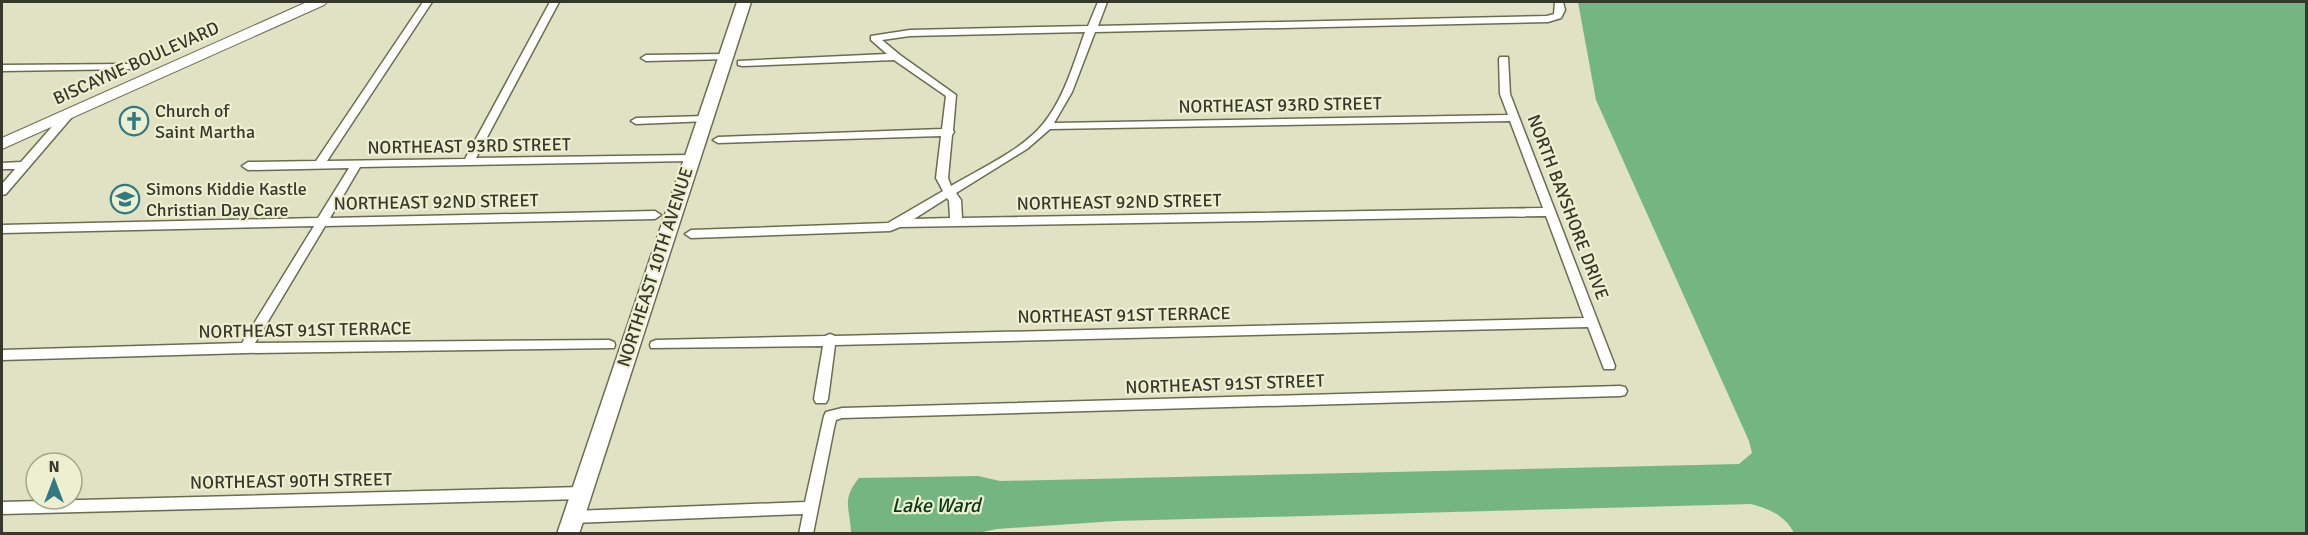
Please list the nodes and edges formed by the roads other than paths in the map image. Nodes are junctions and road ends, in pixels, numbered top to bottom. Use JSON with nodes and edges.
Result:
{"nodes":[{"id":1,"x":298,"y":2,"type":"edge"},
{"id":2,"x":319,"y":2,"type":"edge"},
{"id":3,"x":427,"y":2,"type":"edge"},
{"id":4,"x":554,"y":2,"type":"edge"},
{"id":5,"x":744,"y":2,"type":"edge"},
{"id":6,"x":1102,"y":2,"type":"edge"},
{"id":7,"x":1559,"y":2,"type":"edge"},
{"id":8,"x":269,"y":15,"type":"junction"},
{"id":9,"x":1092,"y":29,"type":"junction"},
{"id":10,"x":246,"y":34,"type":"junction"},
{"id":11,"x":726,"y":57,"type":"junction"},
{"id":12,"x":896,"y":57,"type":"junction"},
{"id":13,"x":646,"y":58,"type":"dead end"},
{"id":14,"x":1504,"y":59,"type":"dead end"},
{"id":15,"x":742,"y":63,"type":"dead end"},
{"id":16,"x":129,"y":66,"type":"dead end"},
{"id":17,"x":2,"y":68,"type":"edge"},
{"id":18,"x":90,"y":94,"type":"junction"},
{"id":19,"x":68,"y":115,"type":"junction"},
{"id":20,"x":1514,"y":118,"type":"junction"},
{"id":21,"x":705,"y":119,"type":"junction"},
{"id":22,"x":636,"y":121,"type":"dead end"},
{"id":23,"x":1047,"y":126,"type":"junction"},
{"id":24,"x":948,"y":132,"type":"junction"},
{"id":25,"x":2,"y":134,"type":"edge"},
{"id":26,"x":718,"y":140,"type":"dead end"},
{"id":27,"x":2,"y":144,"type":"edge"},
{"id":28,"x":690,"y":159,"type":"junction"},
{"id":29,"x":468,"y":163,"type":"junction"},
{"id":30,"x":357,"y":164,"type":"junction"},
{"id":31,"x":24,"y":165,"type":"junction"},
{"id":32,"x":320,"y":165,"type":"junction"},
{"id":33,"x":2,"y":166,"type":"edge"},
{"id":34,"x":248,"y":166,"type":"dead end"},
{"id":35,"x":2,"y":191,"type":"edge"},
{"id":36,"x":949,"y":193,"type":"junction"},
{"id":37,"x":1550,"y":212,"type":"junction"},
{"id":38,"x":655,"y":215,"type":"dead end"},
{"id":39,"x":322,"y":223,"type":"junction"},
{"id":40,"x":956,"y":223,"type":"junction"},
{"id":41,"x":898,"y":224,"type":"junction"},
{"id":42,"x":2,"y":229,"type":"edge"},
{"id":43,"x":691,"y":234,"type":"dead end"},
{"id":44,"x":1593,"y":322,"type":"junction"},
{"id":45,"x":830,"y":339,"type":"junction"},
{"id":46,"x":609,"y":345,"type":"dead end"},
{"id":47,"x":656,"y":345,"type":"dead end"},
{"id":48,"x":246,"y":348,"type":"junction"},
{"id":49,"x":2,"y":354,"type":"edge"},
{"id":50,"x":1609,"y":366,"type":"dead end"},
{"id":51,"x":1620,"y":392,"type":"dead end"},
{"id":52,"x":821,"y":399,"type":"dead end"},
{"id":53,"x":581,"y":493,"type":"junction"},
{"id":54,"x":2,"y":508,"type":"edge"},
{"id":55,"x":811,"y":508,"type":"junction"},
{"id":56,"x":571,"y":525,"type":"edge"},
{"id":57,"x":806,"y":534,"type":"edge"}],
"edges":[{"from":1,"to":8,"type":"main road","name":"BISCAYNE BOULEVARD"},
{"from":2,"to":10,"type":"main road","name":"BISCAYNE BOULEVARD"},
{"from":3,"to":32,"type":"street"},
{"from":4,"to":29,"type":"street"},
{"from":5,"to":11,"type":"street","name":"NORTHEAST 10TH AVENUE"},
{"from":6,"to":9,"type":"street"},
{"from":7,"to":9,"type":"street"},
{"from":8,"to":10,"type":"main road"},
{"from":8,"to":18,"type":"main road","name":"BISCAYNE BOULEVARD"},
{"from":9,"to":12,"type":"street"},
{"from":9,"to":23,"type":"street"},
{"from":10,"to":19,"type":"main road","name":"BISCAYNE BOULEVARD"},
{"from":11,"to":13,"type":"street"},
{"from":11,"to":21,"type":"street","name":"NORTHEAST 10TH AVENUE"},
{"from":12,"to":15,"type":"street"},
{"from":12,"to":24,"type":"street"},
{"from":14,"to":20,"type":"street","name":"NORTH BAYSHORE DRIVE"},
{"from":16,"to":17,"type":"street"},
{"from":18,"to":19,"type":"main road"},
{"from":18,"to":25,"type":"main road","name":"BISCAYNE BOULEVARD"},
{"from":19,"to":27,"type":"main road","name":"BISCAYNE BOULEVARD"},
{"from":19,"to":31,"type":"street"},
{"from":20,"to":23,"type":"street","name":"NORTHEAST 93RD STREET"},
{"from":20,"to":37,"type":"street","name":"NORTH BAYSHORE DRIVE"},
{"from":21,"to":22,"type":"street"},
{"from":21,"to":28,"type":"street","name":"NORTHEAST 10TH AVENUE"},
{"from":23,"to":36,"type":"street"},
{"from":24,"to":26,"type":"street"},
{"from":24,"to":36,"type":"street"},
{"from":28,"to":29,"type":"street","name":"NORTHEAST 93RD STREET"},
{"from":28,"to":53,"type":"street","name":"NORTHEAST 10TH AVENUE"},
{"from":29,"to":30,"type":"street","name":"NORTHEAST 93RD STREET"},
{"from":30,"to":32,"type":"street","name":"NORTHEAST 93RD STREET"},
{"from":30,"to":39,"type":"street"},
{"from":31,"to":33,"type":"street"},
{"from":31,"to":35,"type":"street"},
{"from":32,"to":34,"type":"street","name":"NORTHEAST 93RD STREET"},
{"from":36,"to":40,"type":"street"},
{"from":36,"to":41,"type":"street"},
{"from":37,"to":40,"type":"street","name":"NORTHEAST 92ND STREET"},
{"from":37,"to":44,"type":"street","name":"NORTH BAYSHORE DRIVE"},
{"from":38,"to":39,"type":"street","name":"NORTHEAST 92ND STREET"},
{"from":39,"to":42,"type":"street","name":"NORTHEAST 92ND STREET"},
{"from":39,"to":48,"type":"street"},
{"from":40,"to":41,"type":"street","name":"NORTHEAST 92ND STREET"},
{"from":41,"to":43,"type":"street","name":"NORTHEAST 92ND STREET"},
{"from":44,"to":45,"type":"street","name":"NORTHEAST 91ST TERRACE"},
{"from":44,"to":50,"type":"street","name":"NORTH BAYSHORE DRIVE"},
{"from":45,"to":47,"type":"street","name":"NORTHEAST 91ST TERRACE"},
{"from":45,"to":52,"type":"street"},
{"from":46,"to":48,"type":"street","name":"NORTHEAST 91ST TERRACE"},
{"from":48,"to":49,"type":"street","name":"NORTHEAST 91ST TERRACE"},
{"from":51,"to":55,"type":"street","name":"NORTHEAST 91ST STREET"},
{"from":53,"to":54,"type":"street","name":"NORTHEAST 90TH STREET"},
{"from":53,"to":56,"type":"street","name":"NORTHEAST 10TH AVENUE"},
{"from":55,"to":56,"type":"street"},
{"from":55,"to":57,"type":"street"}]}
